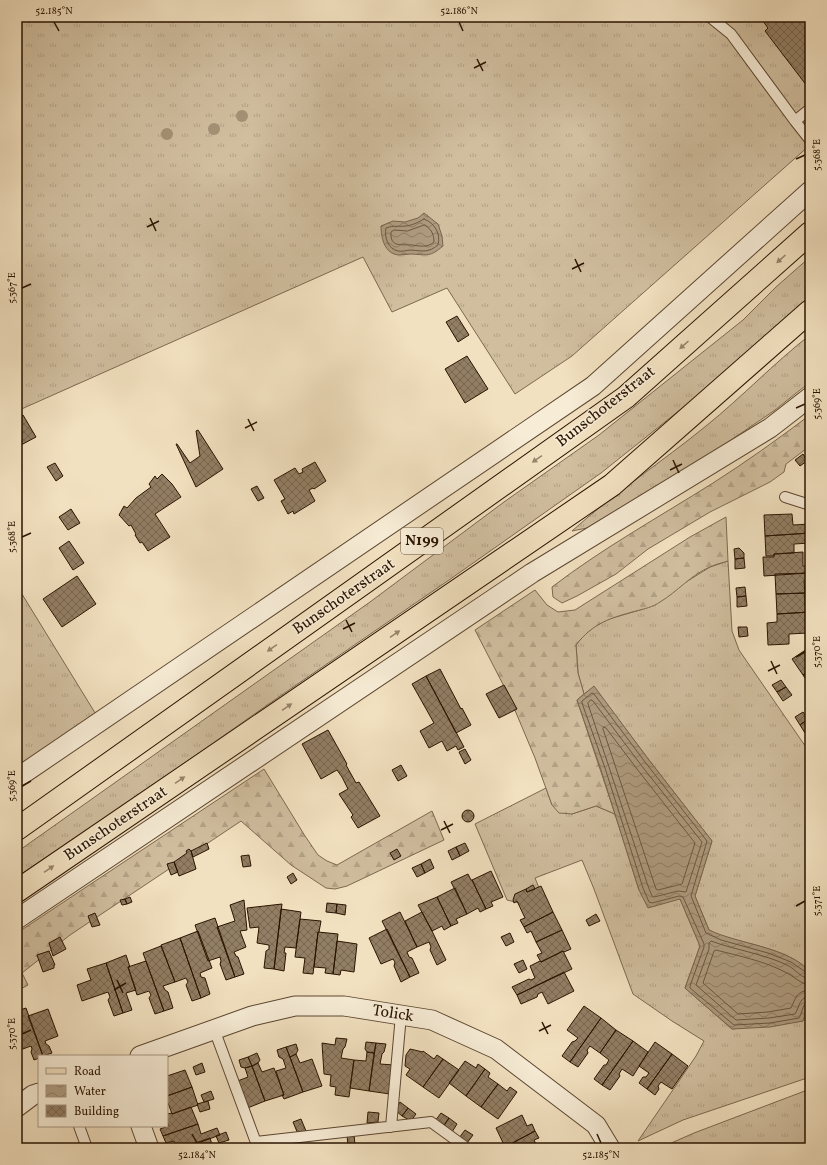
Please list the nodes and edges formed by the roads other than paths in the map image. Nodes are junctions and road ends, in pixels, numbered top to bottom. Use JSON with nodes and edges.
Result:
{"nodes":[{"id":1,"x":710,"y":17,"type":"edge"},
{"id":2,"x":810,"y":109,"type":"edge"},
{"id":3,"x":795,"y":121,"type":"junction"},
{"id":4,"x":810,"y":140,"type":"edge"},
{"id":5,"x":810,"y":191,"type":"edge"},
{"id":6,"x":810,"y":233,"type":"edge"},
{"id":7,"x":810,"y":311,"type":"edge"},
{"id":8,"x":810,"y":397,"type":"edge"},
{"id":9,"x":784,"y":497,"type":"dead end"},
{"id":10,"x":810,"y":505,"type":"edge"},
{"id":11,"x":17,"y":778,"type":"edge"},
{"id":12,"x":17,"y":829,"type":"edge"},
{"id":13,"x":17,"y":891,"type":"edge"},
{"id":14,"x":17,"y":920,"type":"edge"},
{"id":15,"x":401,"y":1015,"type":"junction"},
{"id":16,"x":214,"y":1029,"type":"junction"},
{"id":17,"x":143,"y":1055,"type":"edge"},
{"id":18,"x":38,"y":1093,"type":"edge"},
{"id":19,"x":17,"y":1107,"type":"edge"},
{"id":20,"x":79,"y":1127,"type":"edge"},
{"id":21,"x":141,"y":1127,"type":"edge"},
{"id":22,"x":390,"y":1127,"type":"junction"},
{"id":23,"x":257,"y":1145,"type":"edge"},
{"id":24,"x":87,"y":1148,"type":"edge"},
{"id":25,"x":149,"y":1148,"type":"edge"},
{"id":26,"x":465,"y":1148,"type":"edge"},
{"id":27,"x":610,"y":1148,"type":"edge"}],
"edges":[{"from":1,"to":3,"type":"lane"},
{"from":2,"to":3,"type":"lane"},
{"from":3,"to":4,"type":"lane"},
{"from":5,"to":11,"type":"street","name":"Bunschoterstraat"},
{"from":6,"to":12,"type":"main road","name":"Bunschoterstraat","number":"N199","one_way":true},
{"from":13,"to":7,"type":"main road","name":"Bunschoterstraat","one_way":true},
{"from":8,"to":14,"type":"street","name":"Bunschoterstraat"},
{"from":9,"to":10,"type":"lane"},
{"from":15,"to":16,"type":"street","name":"Tolick"},
{"from":15,"to":22,"type":"lane"},
{"from":15,"to":27,"type":"street","name":"Tolick"},
{"from":16,"to":17,"type":"street","name":"Tolick"},
{"from":16,"to":23,"type":"lane"},
{"from":18,"to":19,"type":"street"},
{"from":20,"to":24,"type":"lane"},
{"from":21,"to":25,"type":"street"},
{"from":22,"to":23,"type":"lane"},
{"from":22,"to":26,"type":"lane"}]}
